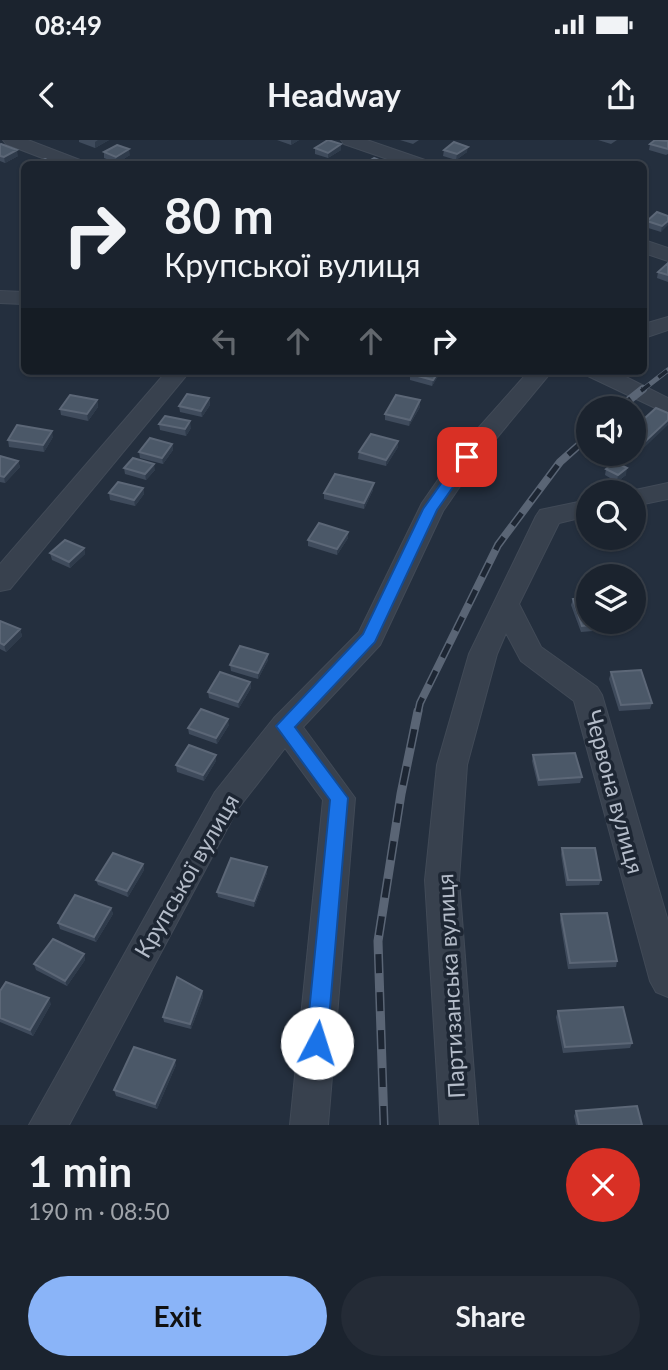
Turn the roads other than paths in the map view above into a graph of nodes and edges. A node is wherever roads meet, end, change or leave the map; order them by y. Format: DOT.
graph roads {
  1 [pos="12,140"];
  2 [pos="350,140"];
  3 [pos="65,161"];
  4 [pos="410,161"];
  5 [pos="647,247"];
  6 [pos="668,255"];
  7 [pos="0,297"];
  8 [pos="21,298"];
  9 [pos="668,323"];
  10 [pos="647,330"];
  11 [pos="176,375"];
  12 [pos="538,375"];
  13 [pos="604,375"];
  14 [pos="668,407"];
  15 [pos="668,491"];
  16 [pos="646,496"];
  17 [pos="576,511"];
  18 [pos="0,582"];
  19 [pos="505,604"];
  20 [pos="285,726"];
  21 [pos="668,981"];
  22 [pos="48,1125"];
  23 [pos="309,1125"];
  24 [pos="459,1125"];
  1 -- 3 [label="street"];
  2 -- 4 [label="street"];
  5 -- 6 [label="street"];
  7 -- 8 [label="street"];
  9 -- 10 [label="street"];
  11 -- 18 [label="street"];
  12 -- 20 [label="street, Крупської вулиця"];
  13 -- 14 [label="street"];
  15 -- 16 [label="street"];
  17 -- 19 [label="street"];
  19 -- 21 [label="street, Червона вулиця"];
  19 -- 24 [label="street, Партизанська вулиця"];
  20 -- 22 [label="street, Крупської вулиця"];
  20 -- 23 [label="street"];
}
